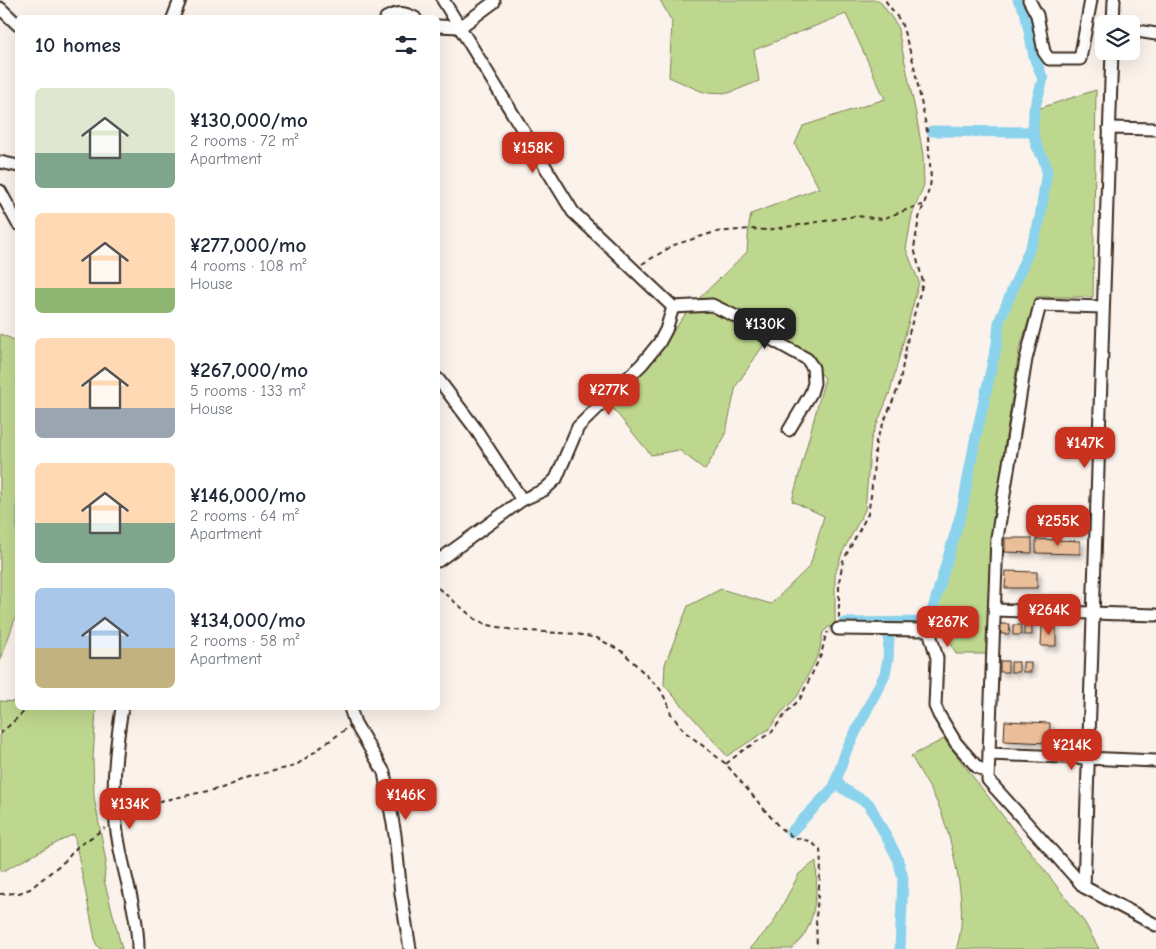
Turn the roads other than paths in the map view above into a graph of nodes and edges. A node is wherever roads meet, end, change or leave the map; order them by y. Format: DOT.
graph roads {
  1 [pos="180,0"];
  2 [pos="443,0"];
  3 [pos="1029,0"];
  4 [pos="1092,0"];
  5 [pos="1114,0"];
  6 [pos="494,2"];
  7 [pos="0,8"];
  8 [pos="174,15"];
  9 [pos="391,15"];
  10 [pos="410,15"];
  11 [pos="1113,15"];
  12 [pos="15,22"];
  13 [pos="440,26"];
  14 [pos="459,27"];
  15 [pos="1140,31"];
  16 [pos="1156,34"];
  17 [pos="1112,60"];
  18 [pos="1109,128"];
  19 [pos="1156,129"];
  20 [pos="0,162"];
  21 [pos="15,165"];
  22 [pos="0,191"];
  23 [pos="15,218"];
  24 [pos="674,307"];
  25 [pos="1102,307"];
  26 [pos="440,382"];
  27 [pos="789,430"];
  28 [pos="522,500"];
  29 [pos="440,560"];
  30 [pos="996,610"];
  31 [pos="1093,612"];
  32 [pos="1156,615"];
  33 [pos="838,629"];
  34 [pos="122,710"];
  35 [pos="351,710"];
  36 [pos="990,754"];
  37 [pos="1088,759"];
  38 [pos="1156,761"];
  39 [pos="988,772"];
  40 [pos="1084,886"];
  41 [pos="1156,924"];
  42 [pos="138,949"];
  43 [pos="410,949"];
  1 -- 8 [label="street"];
  2 -- 14 [label="street"];
  3 -- 4 [label="street"];
  5 -- 11 [label="street"];
  6 -- 14 [label="street"];
  7 -- 12 [label="street"];
  9 -- 10 [label="street"];
  13 -- 14 [label="street"];
  14 -- 24 [label="street"];
  15 -- 16 [label="street"];
  17 -- 18 [label="street"];
  18 -- 19 [label="street"];
  18 -- 25 [label="street"];
  20 -- 21 [label="street"];
  22 -- 23 [label="street"];
  24 -- 27 [label="street"];
  24 -- 28 [label="street"];
  25 -- 30 [label="street"];
  25 -- 31 [label="street"];
  26 -- 28 [label="street"];
  28 -- 29 [label="street"];
  30 -- 31 [label="street"];
  30 -- 36 [label="street"];
  31 -- 32 [label="street"];
  31 -- 37 [label="street"];
  33 -- 39 [label="street"];
  34 -- 42 [label="street"];
  35 -- 43 [label="street"];
  36 -- 37 [label="street"];
  36 -- 39 [label="street"];
  37 -- 38 [label="street"];
  37 -- 40 [label="street"];
  39 -- 40 [label="street"];
  40 -- 41 [label="street"];
}
